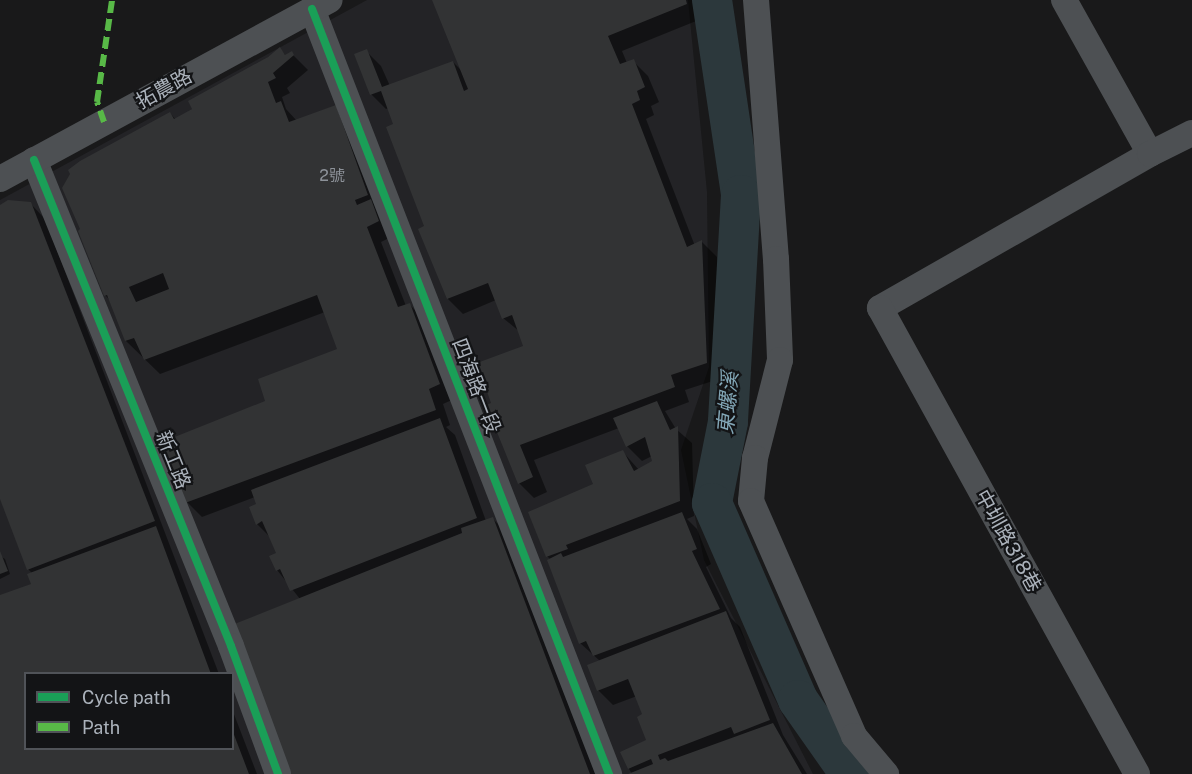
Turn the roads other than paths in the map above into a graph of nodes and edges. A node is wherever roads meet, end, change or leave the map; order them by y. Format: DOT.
graph roads {
  1 [pos="756,0"];
  2 [pos="1064,0"];
  3 [pos="320,5"];
  4 [pos="1192,132"];
  5 [pos="1150,154"];
  6 [pos="34,160"];
  7 [pos="0,179"];
  8 [pos="278,774"];
  9 [pos="609,774"];
  10 [pos="886,774"];
  11 [pos="1137,774"];
  1 -- 10 [label="street"];
  2 -- 5 [label="street"];
  3 -- 6 [label="street, 拓農路"];
  3 -- 9 [label="street, 四海路一段"];
  4 -- 5 [label="street"];
  5 -- 11 [label="street, 中圳路318巷"];
  6 -- 7 [label="street, 拓農路"];
  6 -- 8 [label="street, 新工路"];
}
